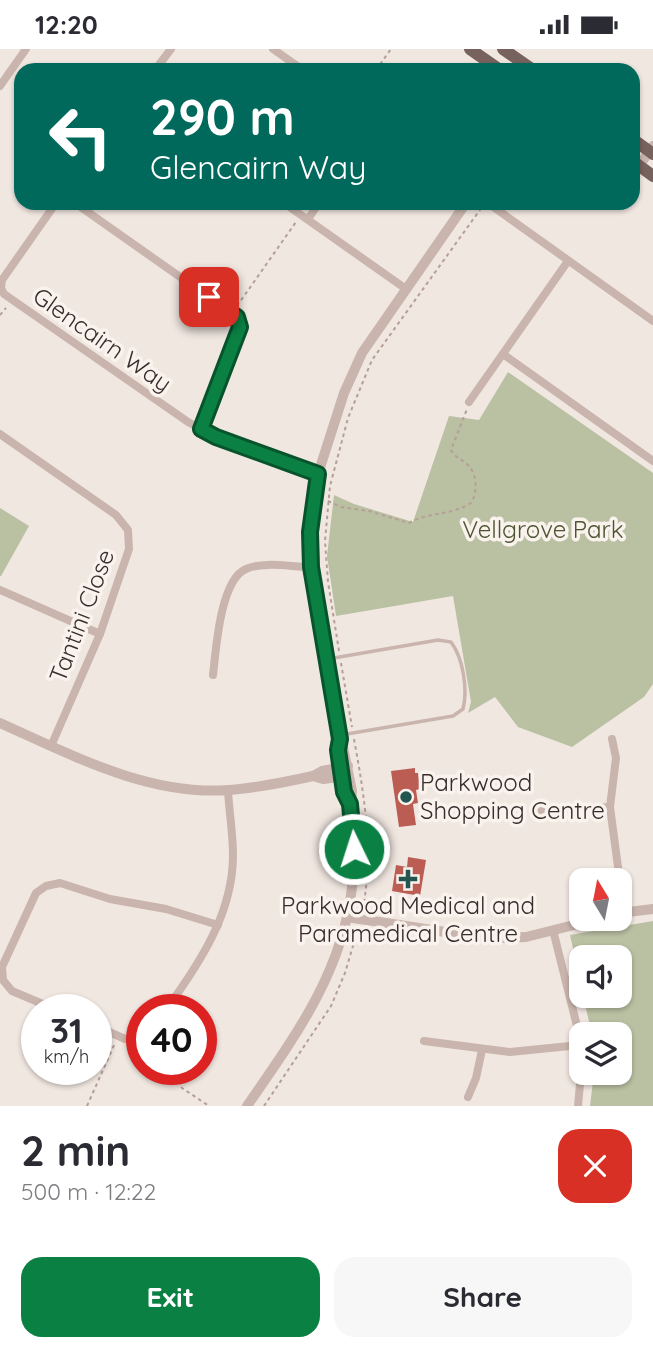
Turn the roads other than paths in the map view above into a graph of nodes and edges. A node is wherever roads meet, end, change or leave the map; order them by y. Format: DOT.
graph roads {
  1 [pos="171,49"];
  2 [pos="273,49"];
  3 [pos="470,49"];
  4 [pos="503,49"];
  5 [pos="160,63"];
  6 [pos="293,63"];
  7 [pos="490,63"];
  8 [pos="523,63"];
  9 [pos="14,66"];
  10 [pos="0,86"];
  11 [pos="52,210"];
  12 [pos="85,210"];
  13 [pos="294,210"];
  14 [pos="312,210"];
  15 [pos="461,210"];
  16 [pos="496,210"];
  17 [pos="304,217"];
  18 [pos="568,261"];
  19 [pos="406,289"];
  20 [pos="653,321"];
  21 [pos="503,354"];
  22 [pos="469,402"];
  23 [pos="201,429"];
  24 [pos="0,434"];
  25 [pos="653,461"];
  26 [pos="318,474"];
  27 [pos="311,567"];
  28 [pos="0,590"];
  29 [pos="100,634"];
  30 [pos="325,660"];
  31 [pos="213,675"];
  32 [pos="0,723"];
  33 [pos="339,737"];
  34 [pos="612,740"];
  35 [pos="51,746"];
  36 [pos="345,771"];
  37 [pos="228,790"];
  38 [pos="610,807"];
  39 [pos="533,811"];
  40 [pos="617,868"];
  41 [pos="653,909"];
  42 [pos="632,912"];
  43 [pos="347,917"];
  44 [pos="218,925"];
  45 [pos="569,926"];
  46 [pos="553,930"];
  47 [pos="177,994"];
  48 [pos="21,995"];
  49 [pos="575,1022"];
  50 [pos="424,1041"];
  51 [pos="569,1046"];
  52 [pos="482,1050"];
  53 [pos="580,1085"];
  54 [pos="468,1097"];
  55 [pos="247,1106"];
  56 [pos="578,1106"];
  1 -- 5 [label="street"];
  2 -- 6 [label="street"];
  3 -- 7 [label="main road"];
  4 -- 8 [label="main road"];
  9 -- 10 [label="street"];
  11 -- 23 [label="street, Glencairn Way"];
  12 -- 23 [label="street"];
  13 -- 17 [label="street"];
  14 -- 17 [label="street"];
  15 -- 19 [label="street"];
  16 -- 18 [label="street"];
  17 -- 19 [label="street"];
  18 -- 20 [label="street"];
  18 -- 21 [label="street"];
  19 -- 26 [label="street"];
  21 -- 22 [label="street"];
  21 -- 25 [label="street"];
  23 -- 26 [label="street, Glencairn Way"];
  24 -- 29 [label="street, Tantini Close"];
  26 -- 27 [label="street"];
  27 -- 30 [label="street"];
  27 -- 31 [label="street"];
  28 -- 29 [label="street"];
  29 -- 35 [label="street, Tantini Close"];
  30 -- 33 [label="street"];
  30 -- 33 [label="lane"];
  32 -- 35 [label="street"];
  33 -- 36 [label="street"];
  34 -- 38 [label="street"];
  35 -- 37 [label="street"];
  36 -- 37 [label="street"];
  36 -- 43 [label="street"];
  37 -- 44 [label="street"];
  38 -- 39 [label="street"];
  38 -- 40 [label="street"];
  41 -- 42 [label="street"];
  43 -- 46 [label="street"];
  43 -- 55 [label="street"];
  44 -- 47 [label="street"];
  44 -- 48 [label="street"];
  45 -- 46 [label="street"];
  46 -- 49 [label="street"];
  50 -- 52 [label="street"];
  51 -- 52 [label="street"];
  52 -- 54 [label="street"];
  53 -- 56 [label="street"];
}
